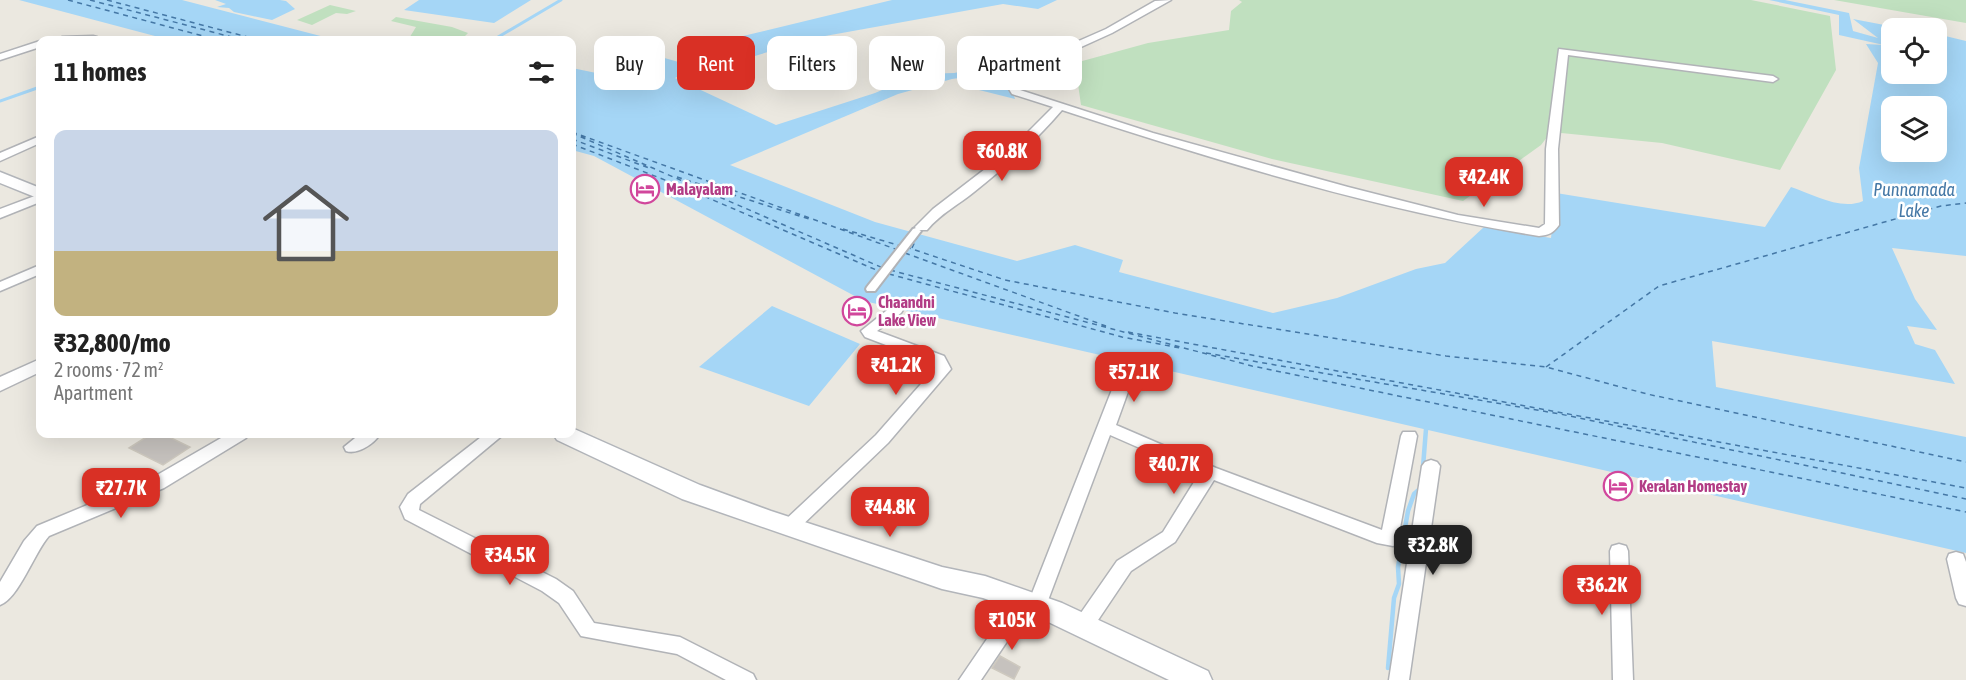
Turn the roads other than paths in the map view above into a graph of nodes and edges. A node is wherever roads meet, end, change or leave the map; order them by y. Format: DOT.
graph roads {
  1 [pos="1166,0"];
  2 [pos="36,45"];
  3 [pos="0,57"];
  4 [pos="1773,79"];
  5 [pos="1060,106"];
  6 [pos="36,141"];
  7 [pos="0,157"];
  8 [pos="0,177"];
  9 [pos="36,194"];
  10 [pos="36,198"];
  11 [pos="0,213"];
  12 [pos="919,229"];
  13 [pos="36,271"];
  14 [pos="0,286"];
  15 [pos="870,289"];
  16 [pos="896,310"];
  17 [pos="1130,364"];
  18 [pos="36,367"];
  19 [pos="0,385"];
  20 [pos="1106,429"];
  21 [pos="1409,436"];
  22 [pos="233,438"];
  23 [pos="366,438"];
  24 [pos="491,438"];
  25 [pos="574,438"];
  26 [pos="352,447"];
  27 [pos="1431,466"];
  28 [pos="1210,472"];
  29 [pos="789,527"];
  30 [pos="1618,550"];
  31 [pos="1956,559"];
  32 [pos="0,597"];
  33 [pos="1966,598"];
  34 [pos="1031,603"];
  35 [pos="1083,626"];
  36 [pos="746,680"];
  37 [pos="969,680"];
  38 [pos="1198,680"];
  39 [pos="1399,680"];
  40 [pos="1623,680"];
  1 -- 5 [label="street"];
  2 -- 3 [label="street"];
  4 -- 5 [label="street"];
  5 -- 12 [label="street"];
  6 -- 7 [label="street"];
  8 -- 9 [label="main road"];
  10 -- 11 [label="street"];
  12 -- 15 [label="street"];
  13 -- 14 [label="street"];
  16 -- 29 [label="street"];
  17 -- 20 [label="street"];
  18 -- 19 [label="street"];
  20 -- 28 [label="street"];
  20 -- 34 [label="street"];
  21 -- 28 [label="street"];
  22 -- 32 [label="street"];
  23 -- 26 [label="street"];
  24 -- 36 [label="street"];
  25 -- 29 [label="main road"];
  27 -- 39 [label="street"];
  28 -- 35 [label="street"];
  29 -- 34 [label="main road"];
  30 -- 40 [label="street"];
  31 -- 33 [label="street"];
  34 -- 35 [label="main road"];
  34 -- 37 [label="street"];
  35 -- 38 [label="main road"];
}
